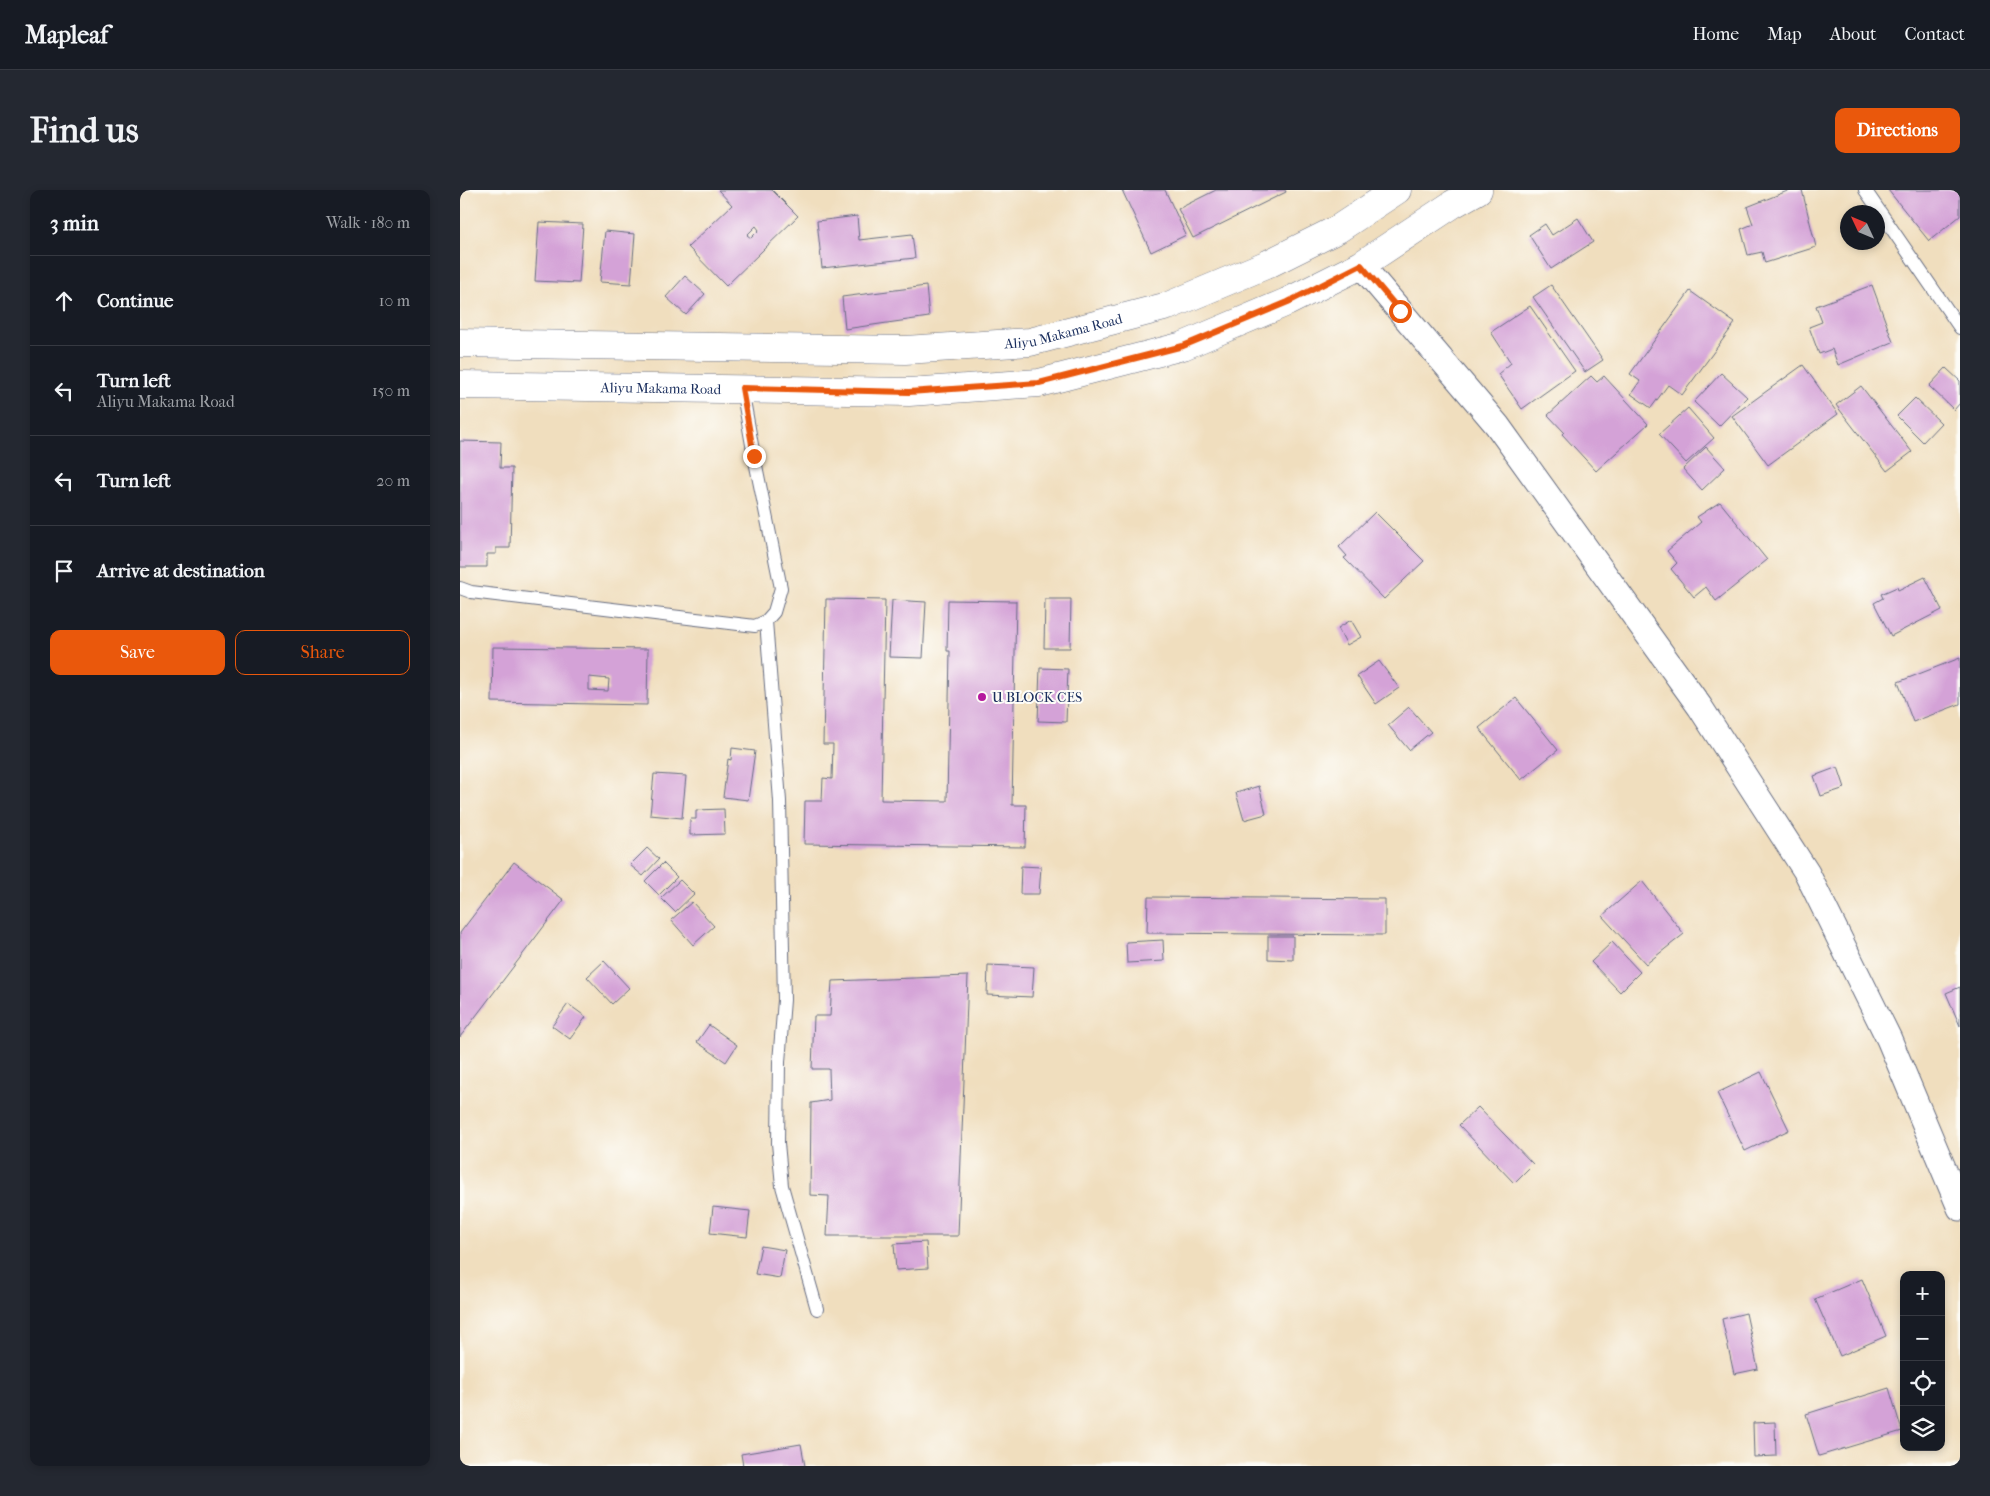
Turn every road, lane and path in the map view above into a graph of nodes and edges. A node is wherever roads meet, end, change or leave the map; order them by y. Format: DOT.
graph roads {
  1 [pos="1397,190"];
  2 [pos="1478,190"];
  3 [pos="1865,190"];
  4 [pos="1361,265"];
  5 [pos="1960,328"];
  6 [pos="460,343"];
  7 [pos="460,385"];
  8 [pos="742,388"];
  9 [pos="460,588"];
  10 [pos="766,622"];
  11 [pos="1960,1208"];
  12 [pos="817,1309"];
  1 -- 6 [label="street, Aliyu Makama Road"];
  2 -- 4 [label="street, Aliyu Makama Road"];
  3 -- 5 [label="lane"];
  4 -- 8 [label="street, Aliyu Makama Road"];
  4 -- 11 [label="street"];
  7 -- 8 [label="street, Aliyu Makama Road"];
  8 -- 10 [label="lane"];
  9 -- 10 [label="lane"];
  10 -- 12 [label="lane"];
}
